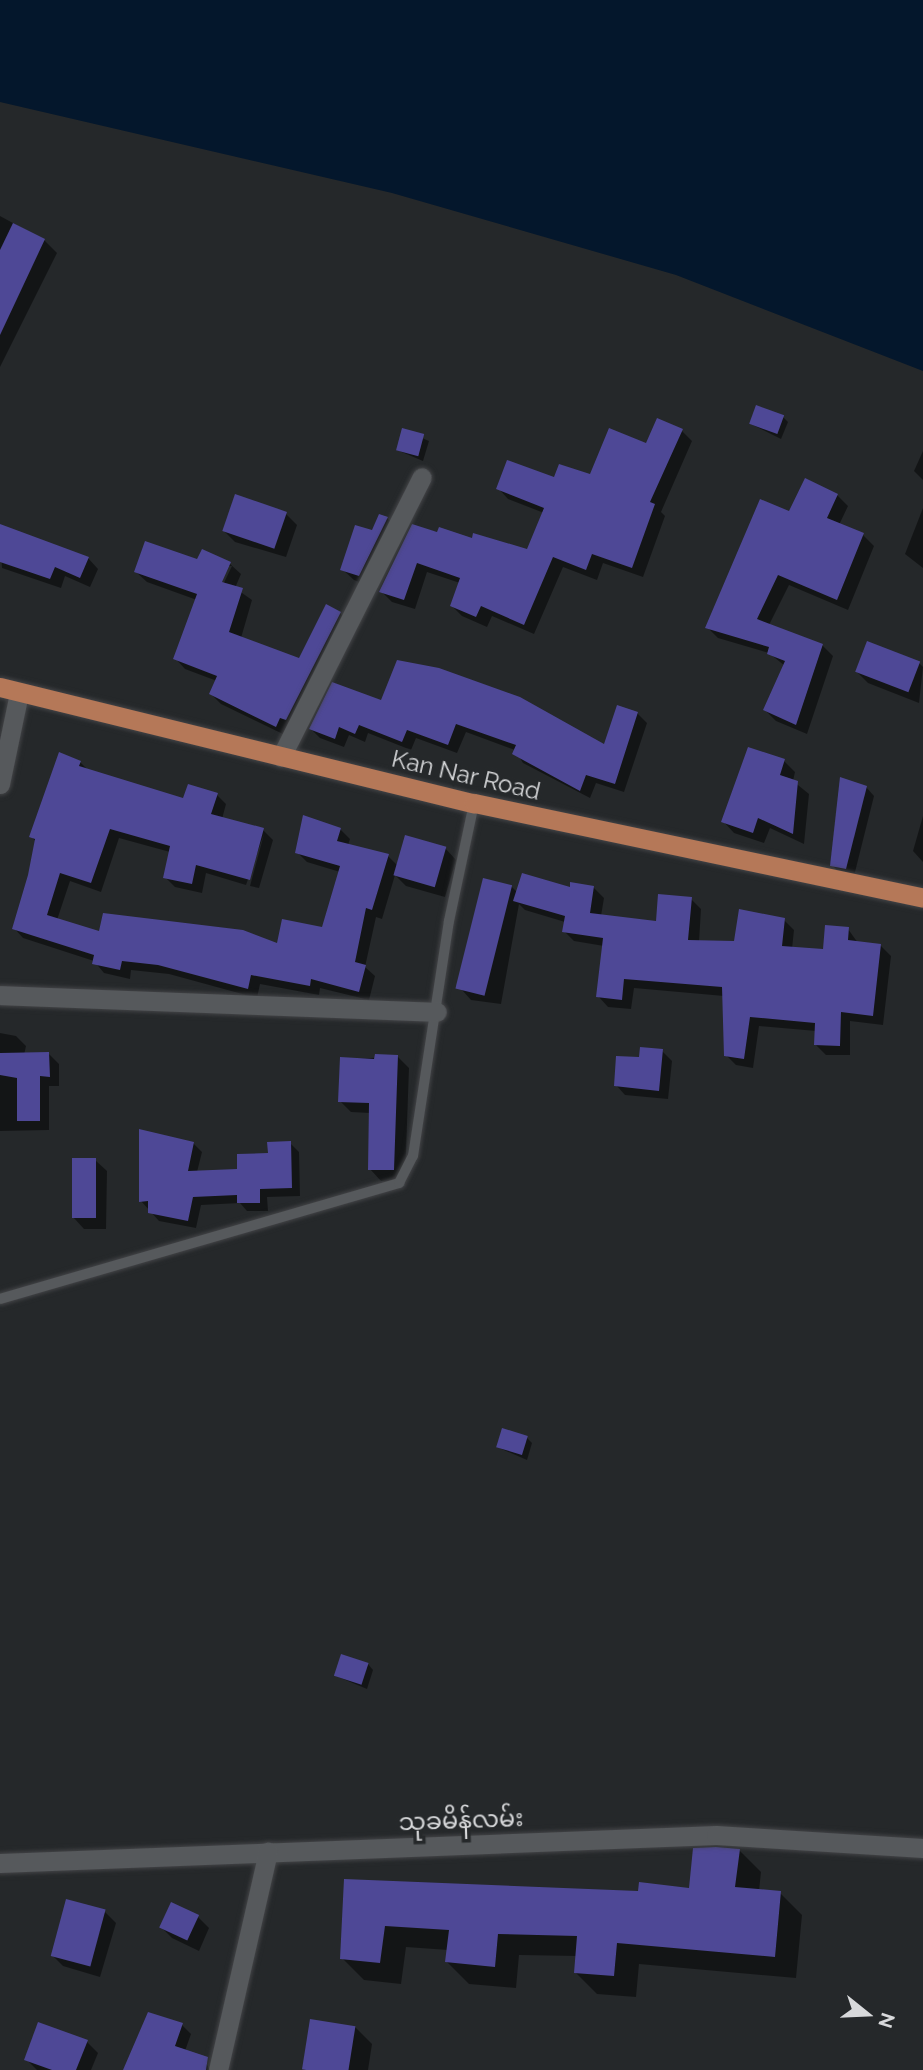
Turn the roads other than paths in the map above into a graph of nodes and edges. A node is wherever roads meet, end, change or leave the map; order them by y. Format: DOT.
graph roads {
  1 [pos="422,478"];
  2 [pos="10,690"];
  3 [pos="281,757"];
  4 [pos="0,784"];
  5 [pos="474,803"];
  6 [pos="923,898"];
  7 [pos="0,995"];
  8 [pos="437,1012"];
  9 [pos="0,1299"];
  10 [pos="923,1848"];
  11 [pos="268,1852"];
  12 [pos="0,1863"];
  13 [pos="218,2070"];
  1 -- 3 [label="street"];
  2 -- 3 [label="main road, Kan Nar Road"];
  2 -- 4 [label="street"];
  3 -- 5 [label="main road, Kan Nar Road"];
  5 -- 6 [label="main road, Kan Nar Road"];
  5 -- 8 [label="lane"];
  7 -- 8 [label="street"];
  8 -- 9 [label="lane"];
  10 -- 11 [label="street, သုခမိန်လမ်း"];
  11 -- 12 [label="street, သုခမိန်လမ်း"];
  11 -- 13 [label="street"];
}
